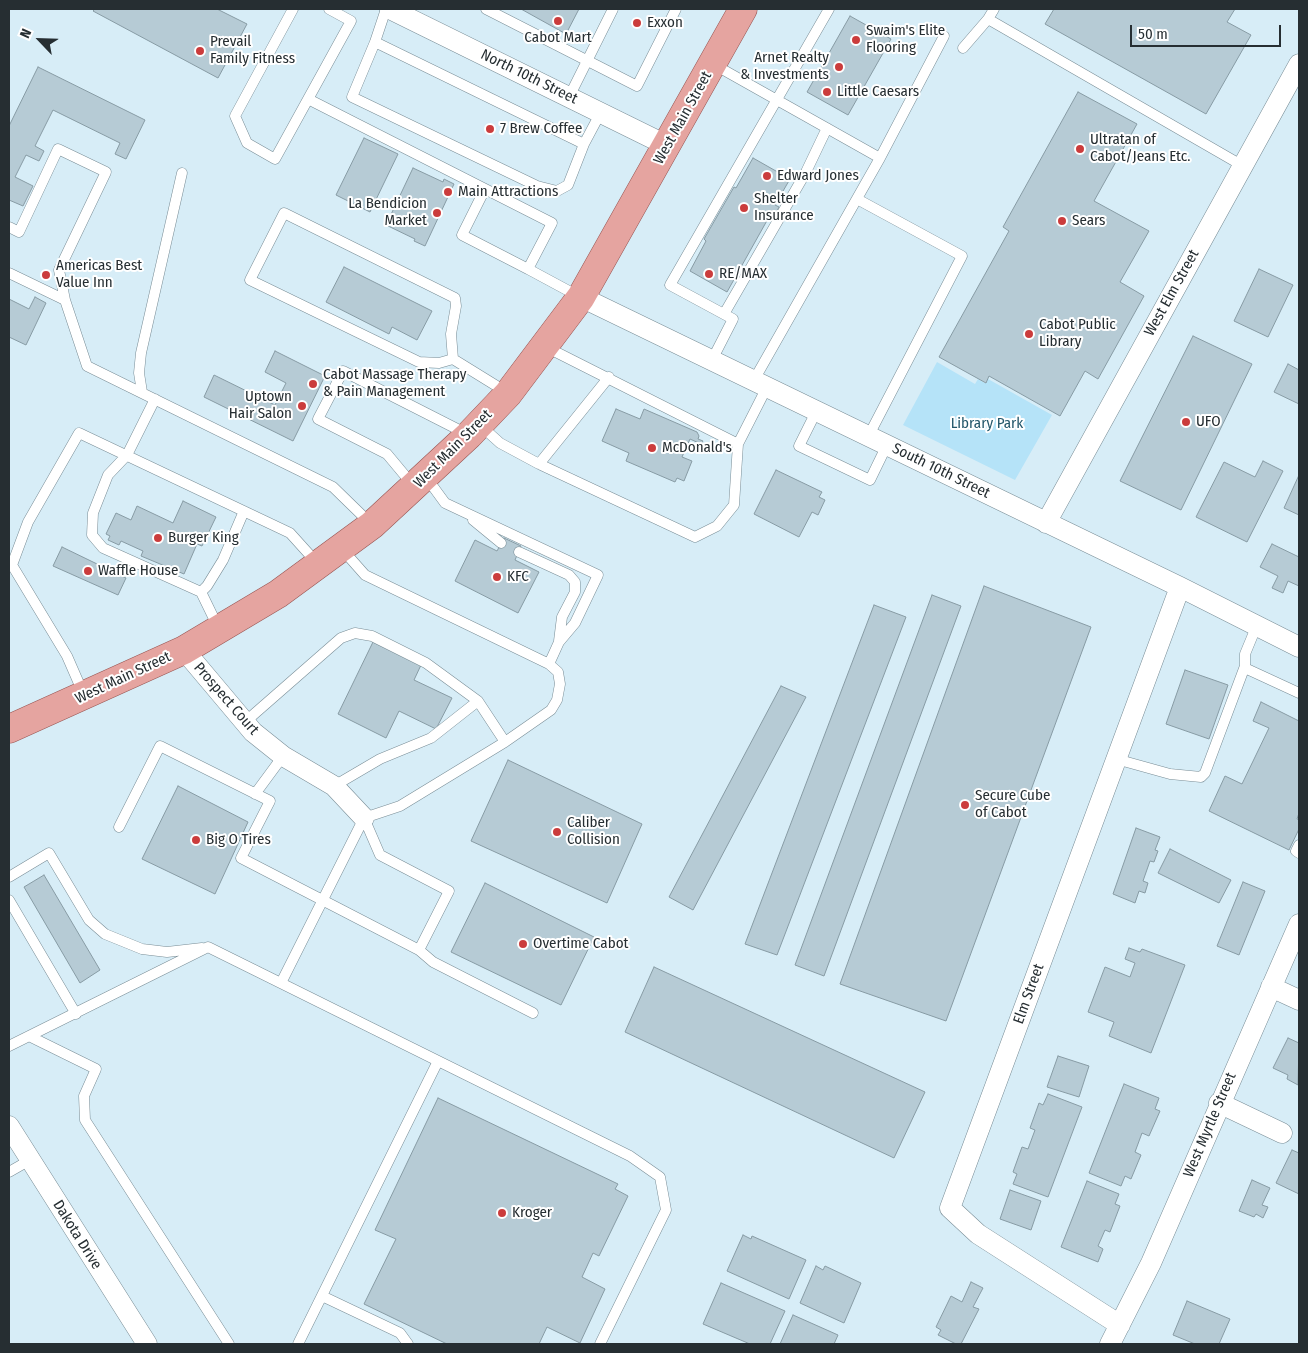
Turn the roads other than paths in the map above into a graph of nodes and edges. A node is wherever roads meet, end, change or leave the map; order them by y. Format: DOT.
graph roads {
  1 [pos="292,9"];
  2 [pos="329,9"];
  3 [pos="386,9"];
  4 [pos="390,9"];
  5 [pos="486,9"];
  6 [pos="613,9"];
  7 [pos="676,9"];
  8 [pos="743,9"];
  9 [pos="829,9"];
  10 [pos="994,9"];
  11 [pos="988,19"];
  12 [pos="944,36"];
  13 [pos="375,42"];
  14 [pos="963,48"];
  15 [pos="587,60"];
  16 [pos="713,64"];
  17 [pos="1299,64"];
  18 [pos="569,97"];
  19 [pos="308,99"];
  20 [pos="776,100"];
  21 [pos="601,112"];
  22 [pos="827,128"];
  23 [pos="584,144"];
  24 [pos="668,146"];
  25 [pos="880,158"];
  26 [pos="1243,166"];
  27 [pos="182,173"];
  28 [pos="485,189"];
  29 [pos="857,199"];
  30 [pos="9,227"];
  31 [pos="528,269"];
  32 [pos="9,273"];
  33 [pos="581,297"];
  34 [pos="65,300"];
  35 [pos="724,314"];
  36 [pos="546,347"];
  37 [pos="453,359"];
  38 [pos="712,360"];
  39 [pos="609,377"];
  40 [pos="761,383"];
  41 [pos="142,392"];
  42 [pos="508,394"];
  43 [pos="155,399"];
  44 [pos="817,410"];
  45 [pos="474,430"];
  46 [pos="869,435"];
  47 [pos="738,444"];
  48 [pos="887,445"];
  49 [pos="126,456"];
  50 [pos="539,464"];
  51 [pos="420,482"];
  52 [pos="244,511"];
  53 [pos="466,513"];
  54 [pos="1046,523"];
  55 [pos="372,525"];
  56 [pos="501,543"];
  57 [pos="342,549"];
  58 [pos="519,552"];
  59 [pos="320,566"];
  60 [pos="1180,587"];
  61 [pos="201,592"];
  62 [pos="1257,626"];
  63 [pos="220,630"];
  64 [pos="559,642"];
  65 [pos="1299,647"];
  66 [pos="184,650"];
  67 [pos="549,664"];
  68 [pos="1245,666"];
  69 [pos="1299,693"];
  70 [pos="85,696"];
  71 [pos="478,701"];
  72 [pos="244,722"];
  73 [pos="9,729"];
  74 [pos="505,742"];
  75 [pos="283,756"];
  76 [pos="1116,759"];
  77 [pos="334,786"];
  78 [pos="256,794"];
  79 [pos="364,818"];
  80 [pos="119,827"];
  81 [pos="1299,845"];
  82 [pos="1299,853"];
  83 [pos="9,876"];
  84 [pos="323,899"];
  85 [pos="9,900"];
  86 [pos="1298,933"];
  87 [pos="208,947"];
  88 [pos="419,950"];
  89 [pos="280,983"];
  90 [pos="1271,986"];
  91 [pos="1299,1000"];
  92 [pos="533,1013"];
  93 [pos="76,1014"];
  94 [pos="29,1036"];
  95 [pos="9,1046"];
  96 [pos="438,1060"];
  97 [pos="1219,1104"];
  98 [pos="9,1126"];
  99 [pos="1282,1133"];
  100 [pos="30,1160"];
  101 [pos="9,1172"];
  102 [pos="322,1296"];
  103 [pos="1120,1325"];
  104 [pos="147,1344"];
  105 [pos="229,1344"];
  106 [pos="298,1344"];
  107 [pos="408,1344"];
  108 [pos="600,1344"];
  109 [pos="1110,1344"];
  1 -- 19 [label="lane"];
  2 -- 19 [label="lane"];
  3 -- 13 [label="lane"];
  4 -- 18 [label="street, North 10th Street"];
  5 -- 15 [label="lane"];
  6 -- 15 [label="lane"];
  7 -- 15 [label="lane"];
  8 -- 16 [label="main road, West Main Street"];
  9 -- 20 [label="lane"];
  10 -- 11 [label="lane"];
  11 -- 14 [label="lane"];
  11 -- 26 [label="lane"];
  12 -- 25 [label="lane"];
  13 -- 23 [label="lane"];
  13 -- 23 [label="lane"];
  15 -- 18 [label="lane"];
  16 -- 20 [label="lane"];
  16 -- 24 [label="main road, West Main Street"];
  17 -- 26 [label="street, West Elm Street"];
  18 -- 21 [label="street, North 10th Street"];
  19 -- 28 [label="lane"];
  20 -- 22 [label="lane"];
  20 -- 35 [label="lane"];
  21 -- 23 [label="lane"];
  21 -- 24 [label="street, North 10th Street"];
  22 -- 25 [label="lane"];
  22 -- 35 [label="lane"];
  24 -- 33 [label="main road, West Main Street"];
  25 -- 29 [label="lane"];
  26 -- 54 [label="street, West Elm Street"];
  27 -- 41 [label="lane"];
  28 -- 31 [label="lane"];
  28 -- 31 [label="lane"];
  29 -- 40 [label="lane"];
  29 -- 46 [label="lane"];
  30 -- 34 [label="lane"];
  31 -- 33 [label="lane"];
  32 -- 34 [label="lane"];
  33 -- 36 [label="main road, West Main Street"];
  33 -- 38 [label="street, South 10th Street"];
  34 -- 41 [label="lane"];
  35 -- 38 [label="lane"];
  36 -- 39 [label="lane"];
  36 -- 42 [label="main road, West Main Street"];
  37 -- 37 [label="lane"];
  37 -- 42 [label="lane"];
  38 -- 40 [label="street, South 10th Street"];
  39 -- 47 [label="lane"];
  39 -- 50 [label="lane"];
  40 -- 44 [label="street, South 10th Street"];
  40 -- 47 [label="lane"];
  41 -- 43 [label="lane"];
  42 -- 45 [label="main road, West Main Street"];
  43 -- 49 [label="lane"];
  43 -- 55 [label="lane"];
  44 -- 46 [label="street, South 10th Street"];
  44 -- 48 [label="lane"];
  45 -- 50 [label="lane"];
  45 -- 51 [label="main road, West Main Street"];
  45 -- 51 [label="lane"];
  46 -- 48 [label="street, South 10th Street"];
  47 -- 50 [label="lane"];
  48 -- 54 [label="street, South 10th Street"];
  49 -- 52 [label="lane"];
  49 -- 61 [label="lane"];
  49 -- 70 [label="lane"];
  51 -- 53 [label="lane"];
  51 -- 55 [label="main road, West Main Street"];
  52 -- 59 [label="lane"];
  52 -- 61 [label="lane"];
  53 -- 56 [label="lane"];
  53 -- 64 [label="lane"];
  54 -- 60 [label="street, South 10th Street"];
  55 -- 57 [label="main road, West Main Street"];
  57 -- 59 [label="main road, West Main Street"];
  57 -- 67 [label="lane"];
  58 -- 64 [label="lane"];
  59 -- 63 [label="main road, West Main Street"];
  60 -- 62 [label="street, South 10th Street"];
  60 -- 76 [label="street, Elm Street"];
  61 -- 63 [label="lane"];
  62 -- 65 [label="street, South 10th Street"];
  62 -- 68 [label="lane"];
  63 -- 66 [label="main road, West Main Street"];
  64 -- 67 [label="lane"];
  66 -- 70 [label="main road, West Main Street"];
  66 -- 72 [label="street, Prospect Court"];
  67 -- 74 [label="lane"];
  68 -- 69 [label="lane"];
  68 -- 76 [label="lane"];
  70 -- 73 [label="main road, West Main Street"];
  71 -- 72 [label="lane"];
  71 -- 74 [label="lane"];
  71 -- 77 [label="lane"];
  72 -- 75 [label="street, Prospect Court"];
  74 -- 79 [label="lane"];
  75 -- 77 [label="street, Prospect Court"];
  75 -- 78 [label="lane"];
  76 -- 103 [label="street, Elm Street"];
  77 -- 79 [label="street, Prospect Court"];
  78 -- 80 [label="lane"];
  78 -- 84 [label="lane"];
  79 -- 84 [label="lane"];
  79 -- 88 [label="lane"];
  81 -- 82 [label="lane"];
  83 -- 87 [label="lane"];
  84 -- 88 [label="lane"];
  84 -- 89 [label="lane"];
  85 -- 93 [label="lane"];
  86 -- 90 [label="street, West Myrtle Street"];
  87 -- 89 [label="lane"];
  87 -- 93 [label="lane"];
  88 -- 92 [label="lane"];
  89 -- 96 [label="lane"];
  90 -- 91 [label="street"];
  90 -- 97 [label="street, West Myrtle Street"];
  93 -- 94 [label="lane"];
  94 -- 95 [label="lane"];
  94 -- 105 [label="lane"];
  96 -- 102 [label="lane"];
  96 -- 108 [label="lane"];
  97 -- 99 [label="street"];
  97 -- 103 [label="street, West Myrtle Street"];
  98 -- 100 [label="street, Dakota Drive"];
  100 -- 101 [label="lane"];
  100 -- 104 [label="street, Dakota Drive"];
  102 -- 106 [label="lane"];
  102 -- 107 [label="lane"];
  103 -- 109 [label="street, West Myrtle Street"];
}
